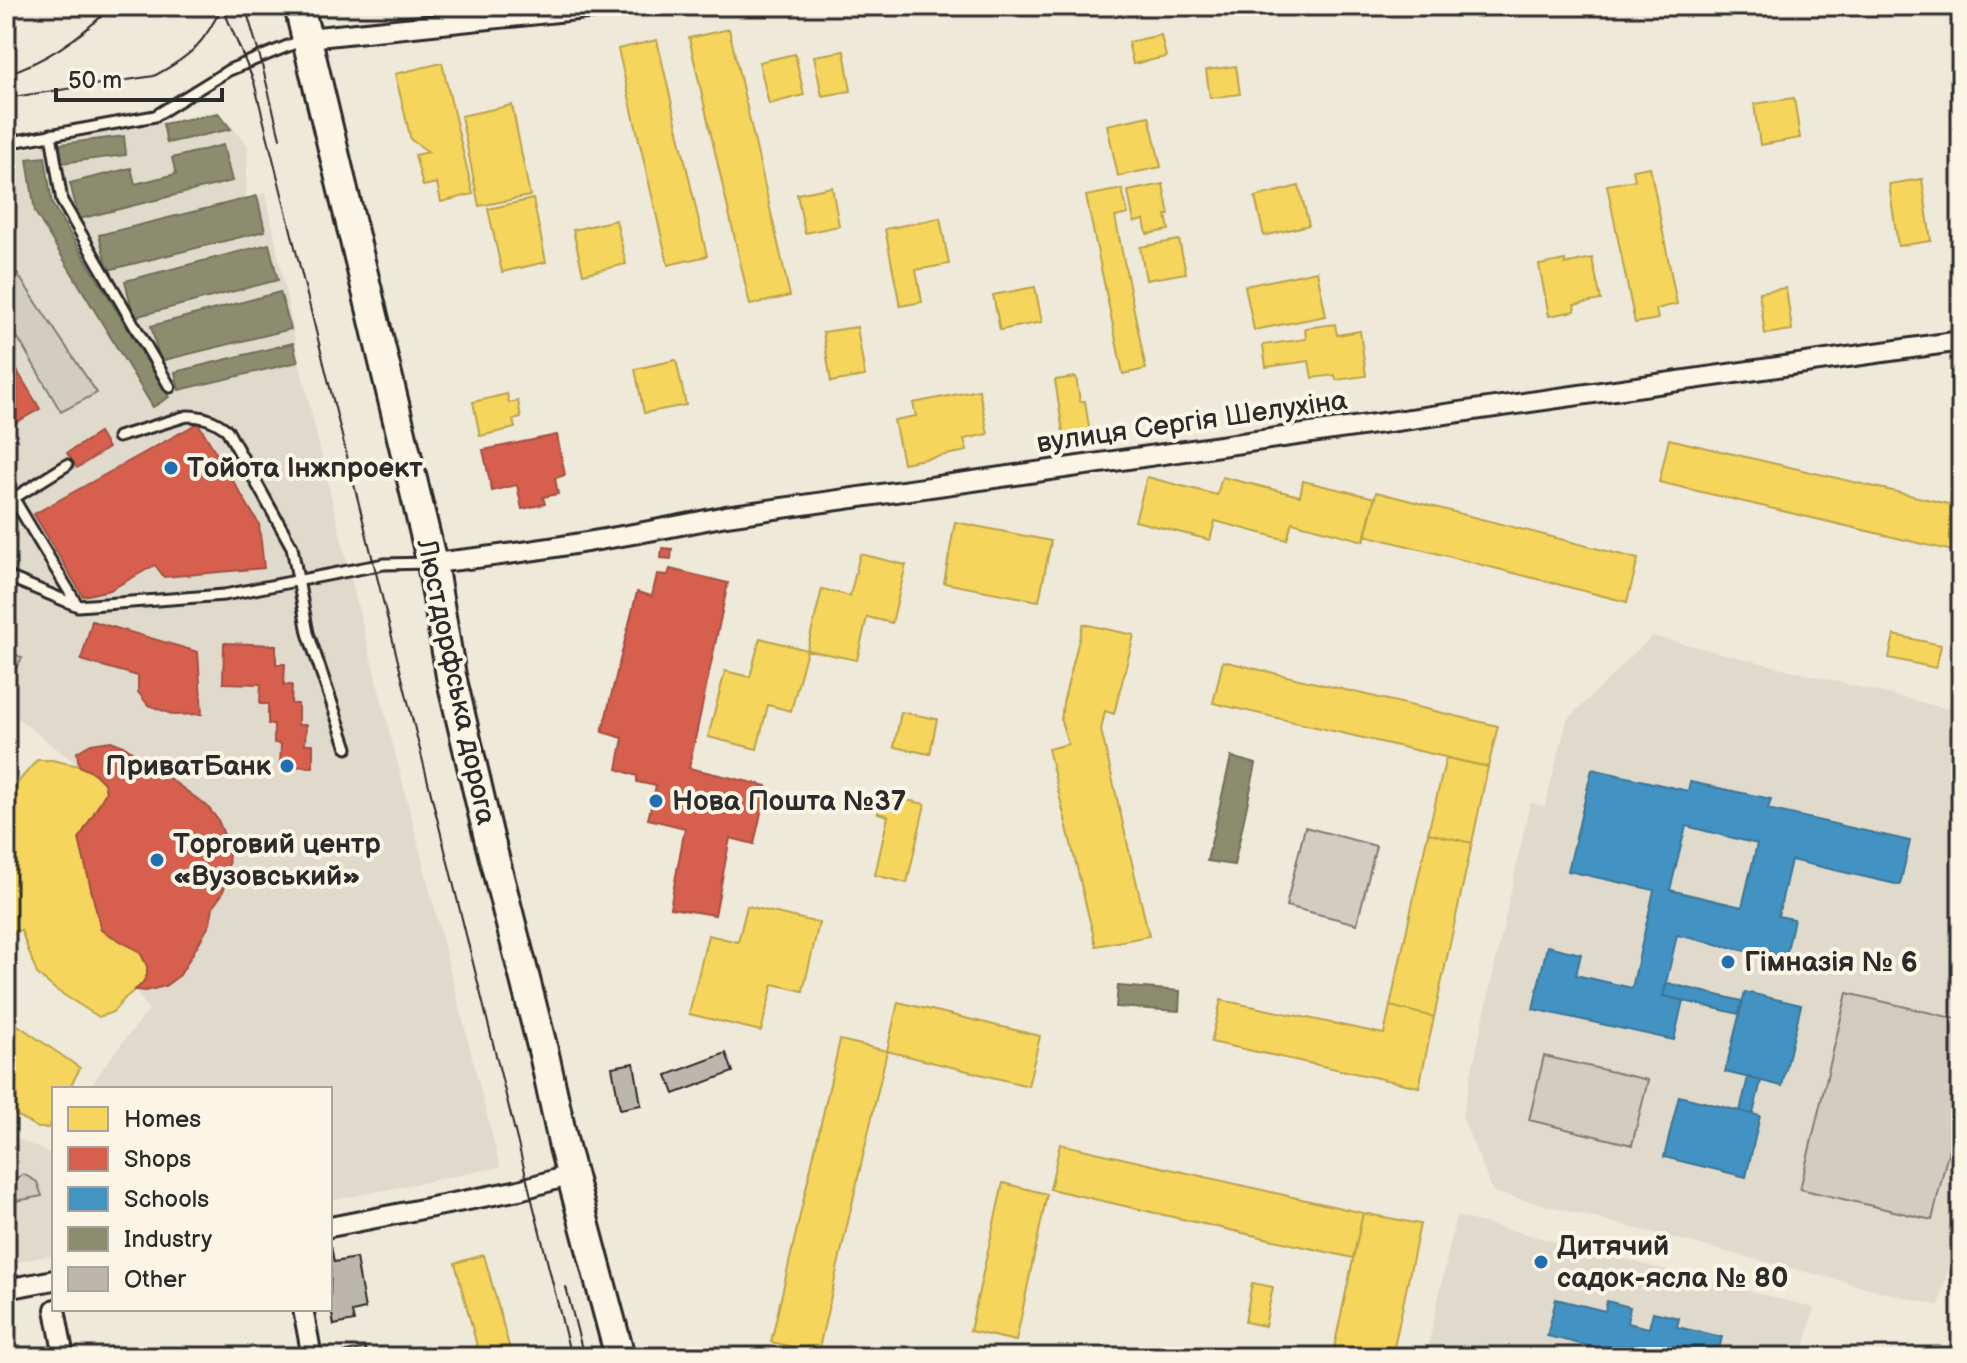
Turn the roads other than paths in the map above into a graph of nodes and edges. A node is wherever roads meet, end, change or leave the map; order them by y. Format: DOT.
graph roads {
  1 [pos="299,6"];
  2 [pos="615,6"];
  3 [pos="308,38"];
  4 [pos="51,134"];
  5 [pos="6,143"];
  6 [pos="1961,341"];
  7 [pos="170,387"];
  8 [pos="118,437"];
  9 [pos="67,465"];
  10 [pos="6,486"];
  11 [pos="14,498"];
  12 [pos="432,563"];
  13 [pos="6,576"];
  14 [pos="298,581"];
  15 [pos="78,606"];
  16 [pos="347,748"];
  17 [pos="571,1175"];
  18 [pos="332,1227"];
  19 [pos="52,1281"];
  20 [pos="6,1289"];
  21 [pos="55,1311"];
  22 [pos="303,1311"];
  23 [pos="64,1357"];
  24 [pos="312,1357"];
  25 [pos="620,1357"];
  1 -- 3 [label="main road, Люстдорфська дорога"];
  2 -- 3 [label="street"];
  3 -- 4 [label="lane"];
  3 -- 12 [label="main road, Люстдорфська дорога"];
  4 -- 5 [label="lane"];
  4 -- 7 [label="lane"];
  6 -- 12 [label="street, вулиця Сергія Шелухіна"];
  8 -- 14 [label="lane"];
  9 -- 11 [label="lane"];
  10 -- 11 [label="lane"];
  11 -- 15 [label="lane"];
  12 -- 14 [label="lane"];
  12 -- 17 [label="main road, Люстдорфська дорога"];
  13 -- 15 [label="lane"];
  14 -- 15 [label="lane"];
  14 -- 16 [label="lane"];
  17 -- 18 [label="street"];
  17 -- 25 [label="main road, Люстдорфська дорога"];
  19 -- 20 [label="street"];
  21 -- 23 [label="street"];
  22 -- 24 [label="street"];
}
